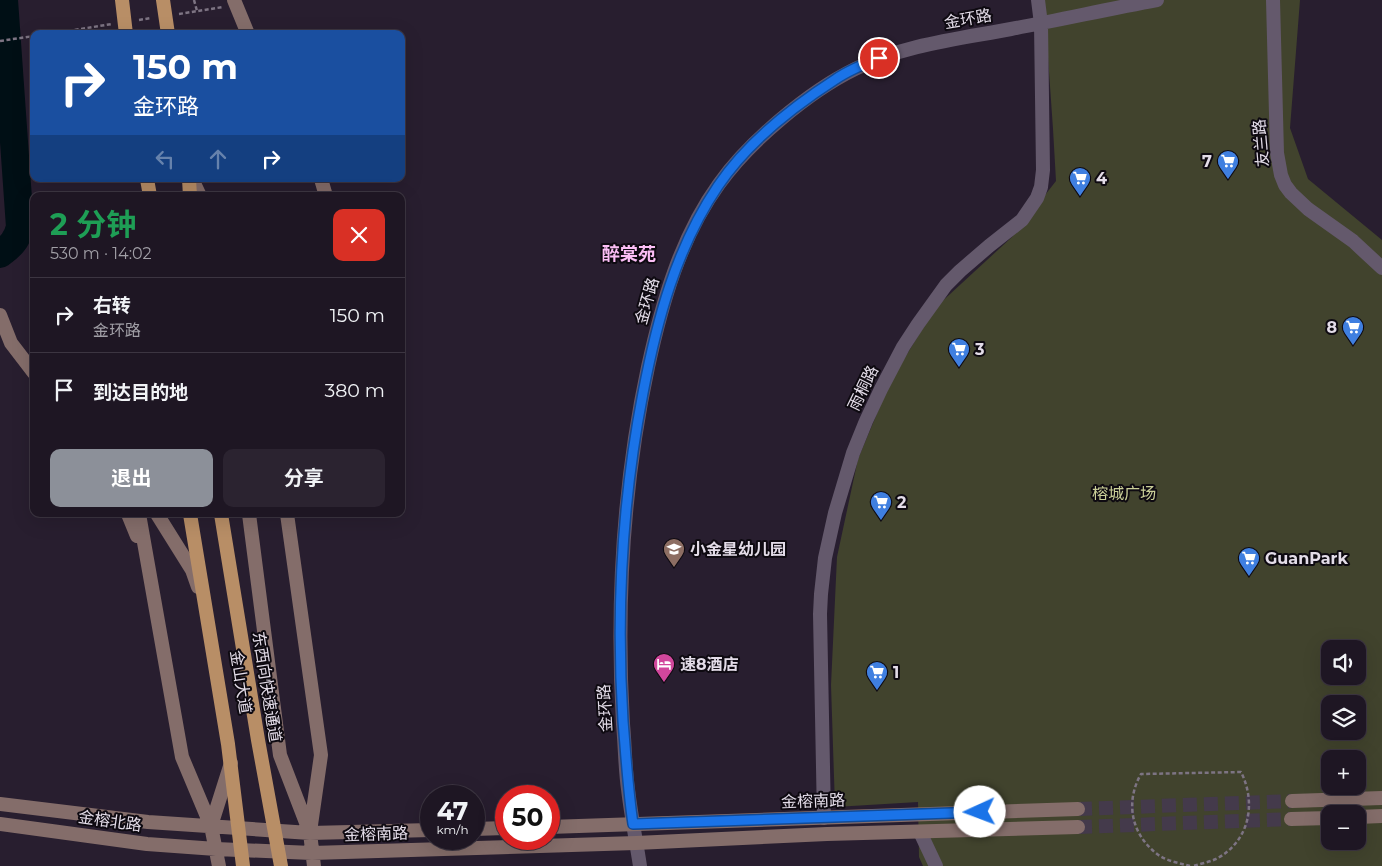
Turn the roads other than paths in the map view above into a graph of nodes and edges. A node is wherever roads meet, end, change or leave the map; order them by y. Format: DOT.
graph roads {
  1 [pos="122,0"];
  2 [pos="163,0"];
  3 [pos="1038,0"];
  4 [pos="1157,0"];
  5 [pos="1274,0"];
  6 [pos="234,3"];
  7 [pos="1041,24"];
  8 [pos="126,30"];
  9 [pos="167,30"];
  10 [pos="246,30"];
  11 [pos="1382,268"];
  12 [pos="0,315"];
  13 [pos="30,368"];
  14 [pos="129,517"];
  15 [pos="139,517"];
  16 [pos="159,517"];
  17 [pos="190,517"];
  18 [pos="221,517"];
  19 [pos="249,517"];
  20 [pos="287,517"];
  21 [pos="146,557"];
  22 [pos="1382,798"];
  23 [pos="1292,801"];
  24 [pos="0,804"];
  25 [pos="1078,809"];
  26 [pos="1382,816"];
  27 [pos="1366,817"];
  28 [pos="824,818"];
  29 [pos="1321,818"];
  30 [pos="1291,819"];
  31 [pos="0,824"];
  32 [pos="633,824"];
  33 [pos="211,826"];
  34 [pos="1078,826"];
  35 [pos="560,827"];
  36 [pos="420,830"];
  37 [pos="920,832"];
  38 [pos="310,833"];
  39 [pos="636,843"];
  40 [pos="216,848"];
  41 [pos="313,859"];
  42 [pos="219,866"];
  43 [pos="243,866"];
  44 [pos="282,866"];
  45 [pos="640,866"];
  46 [pos="936,866"];
  1 -- 8 [label="highway"];
  2 -- 9 [label="highway"];
  3 -- 7 [label="street, 雨桐路"];
  4 -- 7 [label="street, 金环路"];
  5 -- 11 [label="street, 友兰路"];
  6 -- 10 [label="main road"];
  7 -- 28 [label="street, 雨桐路"];
  7 -- 32 [label="street, 金环路"];
  12 -- 13 [label="main road"];
  14 -- 21 [label="main road"];
  15 -- 21 [label="main road"];
  16 -- 33 [label="main road, 金山大道"];
  17 -- 43 [label="highway"];
  18 -- 44 [label="highway, 东西向快速通道"];
  19 -- 38 [label="main road, 金山大道"];
  20 -- 38 [label="main road"];
  21 -- 33 [label="main road"];
  22 -- 23 [label="main road"];
  24 -- 33 [label="main road, 金榕北路"];
  25 -- 28 [label="main road, 金榕南路"];
  26 -- 27 [label="main road"];
  28 -- 32 [label="main road, 金榕南路"];
  29 -- 30 [label="main road"];
  31 -- 40 [label="main road, 金榕北路"];
  32 -- 35 [label="main road, 金榕南路"];
  32 -- 39 [label="street, 金环路"];
  33 -- 38 [label="main road, 金榕南路"];
  33 -- 40 [label="main road"];
  34 -- 37 [label="main road, 金榕南路"];
  36 -- 38 [label="main road, 金榕南路"];
  37 -- 39 [label="main road, 金榕南路"];
  37 -- 46 [label="street"];
  38 -- 41 [label="main road, 金山大道"];
  39 -- 41 [label="main road, 金榕南路"];
  39 -- 45 [label="street, 金环路"];
  40 -- 41 [label="main road, 金榕南路"];
  40 -- 42 [label="main road"];
}
